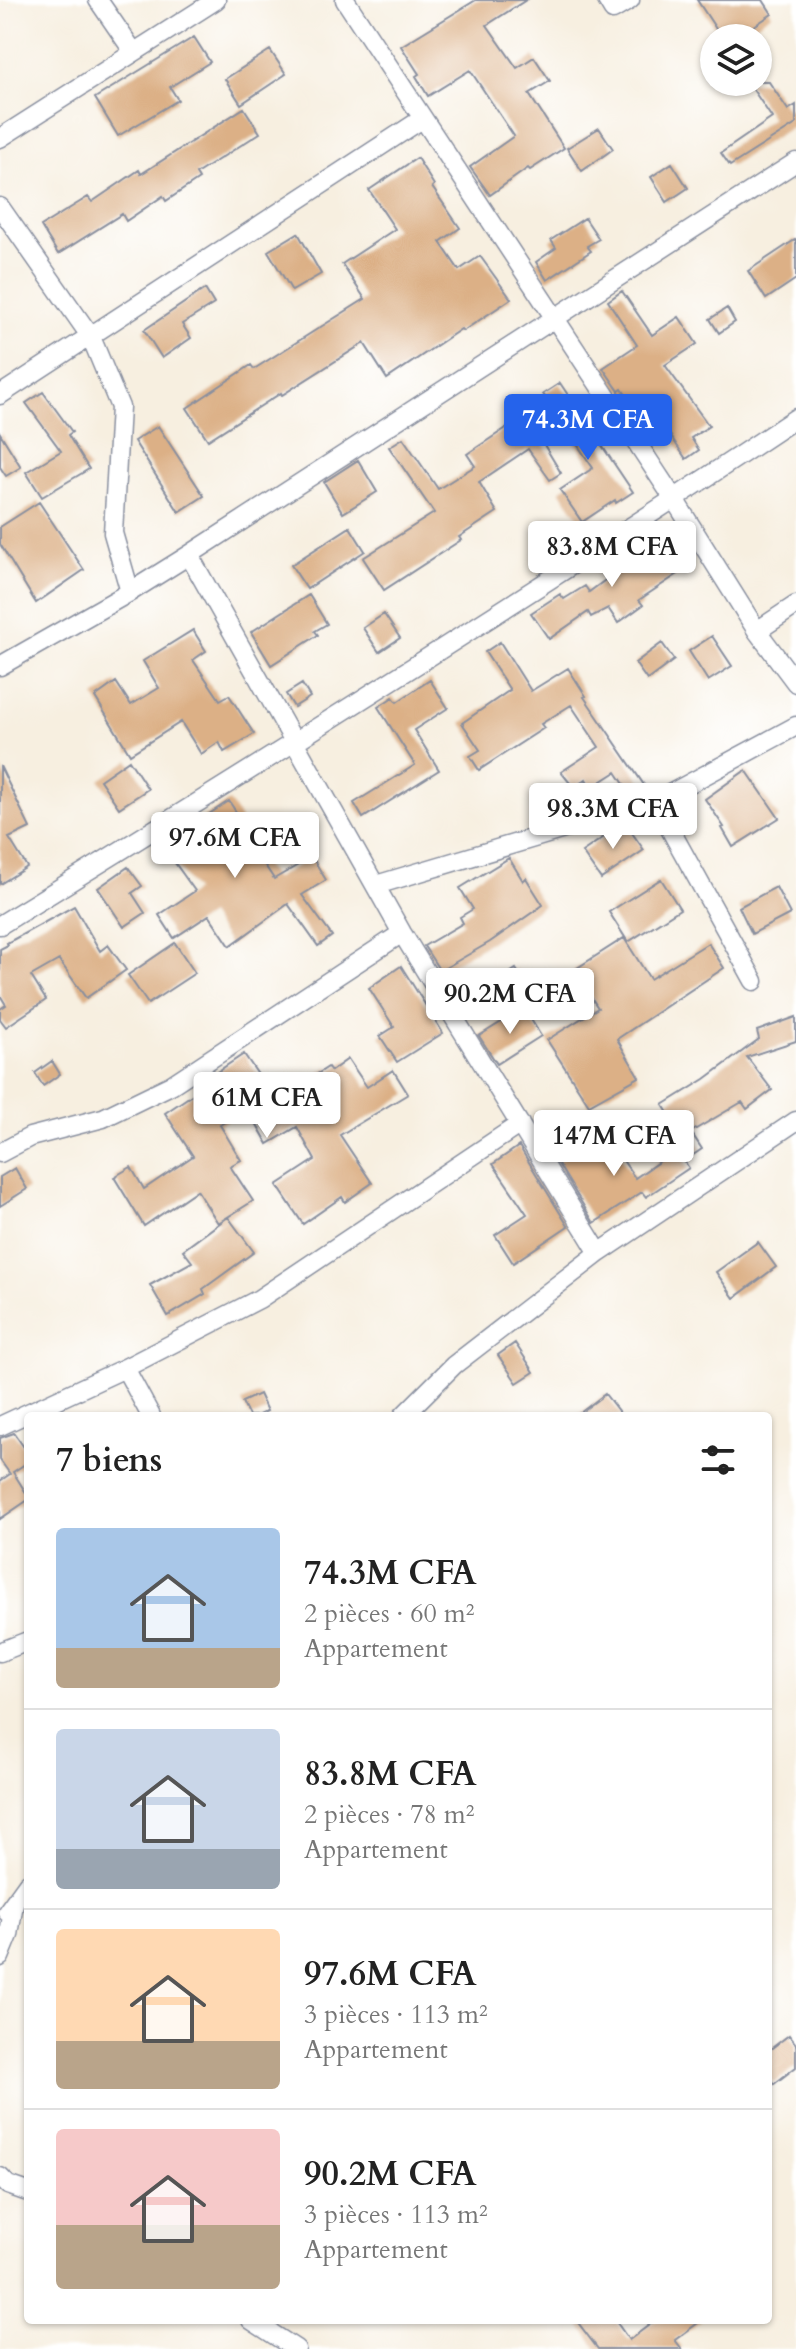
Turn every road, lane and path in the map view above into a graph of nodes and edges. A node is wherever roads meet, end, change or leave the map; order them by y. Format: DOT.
graph roads {
  1 [pos="98,0"];
  2 [pos="216,0"];
  3 [pos="345,0"];
  4 [pos="607,0"];
  5 [pos="630,0"];
  6 [pos="133,51"];
  7 [pos="422,119"];
  8 [pos="0,138"];
  9 [pos="796,162"];
  10 [pos="0,207"];
  11 [pos="553,317"];
  12 [pos="91,337"];
  13 [pos="0,395"];
  14 [pos="796,418"];
  15 [pos="674,499"];
  16 [pos="189,555"];
  17 [pos="130,592"];
  18 [pos="796,605"];
  19 [pos="757,631"];
  20 [pos="0,666"];
  21 [pos="796,683"];
  22 [pos="796,726"];
  23 [pos="296,743"];
  24 [pos="655,802"];
  25 [pos="376,885"];
  26 [pos="0,925"];
  27 [pos="402,933"];
  28 [pos="754,981"];
  29 [pos="796,1121"];
  30 [pos="520,1124"];
  31 [pos="0,1153"];
  32 [pos="599,1253"];
  33 [pos="125,1368"];
  34 [pos="30,1412"];
  35 [pos="149,1412"];
  36 [pos="407,1412"];
  37 [pos="24,1415"];
  38 [pos="0,1426"];
  39 [pos="24,1643"];
  40 [pos="0,1652"];
  41 [pos="24,1889"];
  42 [pos="14,1903"];
  43 [pos="0,1920"];
  44 [pos="0,1957"];
  45 [pos="0,2177"];
  46 [pos="24,2191"];
  47 [pos="257,2324"];
  48 [pos="296,2349"];
  1 -- 6 [label="street"];
  2 -- 6 [label="street"];
  3 -- 7 [label="street"];
  4 -- 5 [label="street"];
  6 -- 8 [label="street"];
  7 -- 11 [label="street"];
  7 -- 12 [label="street"];
  9 -- 11 [label="street"];
  10 -- 12 [label="street"];
  11 -- 15 [label="street"];
  11 -- 16 [label="street"];
  12 -- 13 [label="street"];
  12 -- 17 [label="street"];
  14 -- 15 [label="street"];
  15 -- 19 [label="street"];
  15 -- 23 [label="street"];
  16 -- 17 [label="street"];
  16 -- 23 [label="street"];
  17 -- 20 [label="street"];
  18 -- 19 [label="street"];
  19 -- 21 [label="street"];
  22 -- 24 [label="street"];
  23 -- 25 [label="street"];
  23 -- 26 [label="street"];
  24 -- 25 [label="street"];
  24 -- 28 [label="street"];
  25 -- 27 [label="street"];
  27 -- 30 [label="street"];
  27 -- 31 [label="street"];
  29 -- 32 [label="street"];
  30 -- 32 [label="street"];
  30 -- 33 [label="street"];
  32 -- 36 [label="street"];
  33 -- 34 [label="street"];
  33 -- 35 [label="street"];
  37 -- 38 [label="street"];
  39 -- 40 [label="street"];
  41 -- 42 [label="street"];
  42 -- 43 [label="street"];
  42 -- 44 [label="street"];
  45 -- 46 [label="street"];
  47 -- 48 [label="street"];
}
